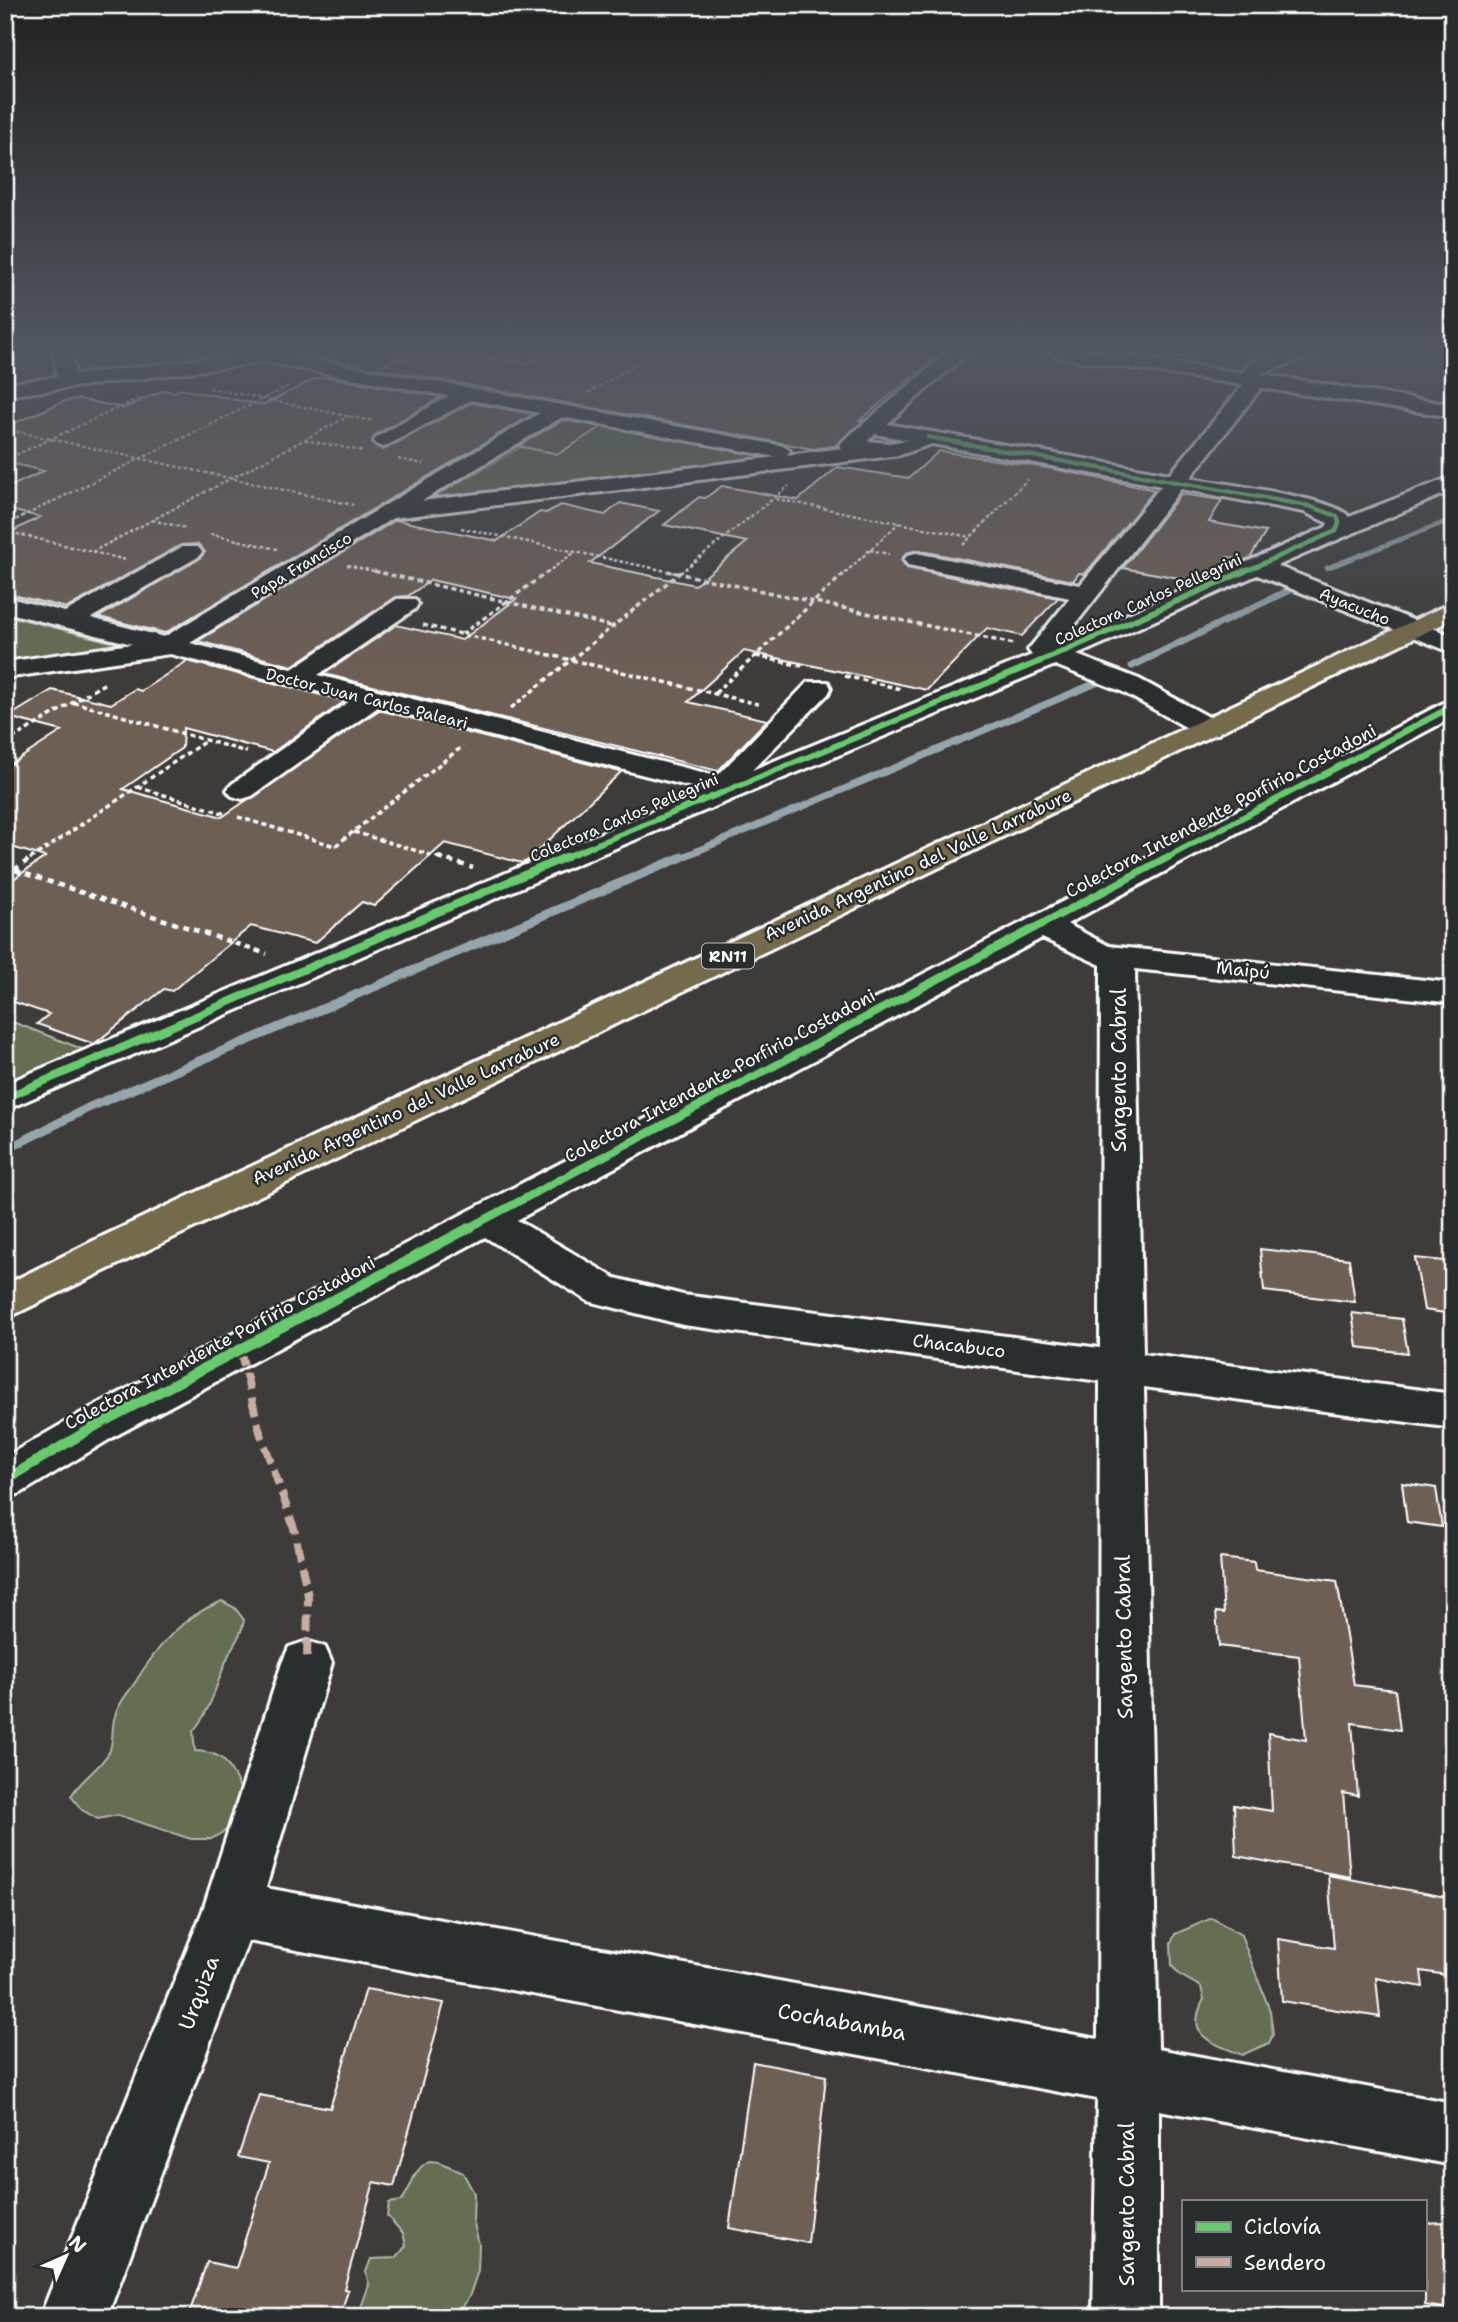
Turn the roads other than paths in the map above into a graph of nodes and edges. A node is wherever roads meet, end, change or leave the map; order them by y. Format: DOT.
graph roads {
  1 [pos="476,459"];
  2 [pos="786,459"];
  3 [pos="1056,459"];
  4 [pos="1194,459"];
  5 [pos="1177,481"];
  6 [pos="1453,482"];
  7 [pos="387,512"];
  8 [pos="1336,531"];
  9 [pos="190,552"];
  10 [pos="916,560"];
  11 [pos="1256,566"];
  12 [pos="1086,594"];
  13 [pos="5,604"];
  14 [pos="406,604"];
  15 [pos="1453,609"];
  16 [pos="67,621"];
  17 [pos="1412,629"];
  18 [pos="1453,645"];
  19 [pos="165,647"];
  20 [pos="1047,653"];
  21 [pos="5,670"];
  22 [pos="819,676"];
  23 [pos="295,679"];
  24 [pos="371,699"];
  25 [pos="1453,706"];
  26 [pos="1208,727"];
  27 [pos="729,788"];
  28 [pos="242,790"];
  29 [pos="1041,924"];
  30 [pos="1118,957"];
  31 [pos="1453,993"];
  32 [pos="5,1098"];
  33 [pos="485,1219"];
  34 [pos="5,1304"];
  35 [pos="1121,1368"];
  36 [pos="1453,1411"];
  37 [pos="5,1480"];
  38 [pos="307,1663"];
  39 [pos="232,1910"];
  40 [pos="1128,2075"];
  41 [pos="1453,2134"];
  42 [pos="73,2317"];
  43 [pos="1126,2317"];
  1 -- 7 [label="street"];
  2 -- 7 [label="street, Papa Francisco"];
  3 -- 5 [label="street"];
  4 -- 5 [label="street"];
  5 -- 8 [label="street"];
  5 -- 12 [label="street"];
  6 -- 8 [label="street, Colectora Carlos Pellegrini"];
  7 -- 19 [label="street, Papa Francisco"];
  8 -- 11 [label="street, Colectora Carlos Pellegrini"];
  9 -- 16 [label="street"];
  10 -- 12 [label="street"];
  11 -- 17 [label="street, Ayacucho"];
  11 -- 20 [label="street, Colectora Carlos Pellegrini"];
  12 -- 20 [label="street"];
  13 -- 16 [label="street, Doctor Juan Carlos Paleari"];
  14 -- 23 [label="street"];
  15 -- 17 [label="highway, Avenida Argentino del Valle Larrabure / RN11"];
  16 -- 19 [label="street, Doctor Juan Carlos Paleari"];
  17 -- 18 [label="street, Ayacucho"];
  17 -- 26 [label="highway, Avenida Argentino del Valle Larrabure / RN11"];
  19 -- 21 [label="street, Papa Francisco"];
  19 -- 23 [label="street, Doctor Juan Carlos Paleari"];
  20 -- 26 [label="street"];
  20 -- 27 [label="street, Colectora Carlos Pellegrini"];
  22 -- 27 [label="street"];
  23 -- 24 [label="street, Doctor Juan Carlos Paleari"];
  24 -- 27 [label="street, Doctor Juan Carlos Paleari"];
  24 -- 28 [label="street"];
  25 -- 29 [label="street, Colectora Intendente Porfirio Costadoni"];
  26 -- 34 [label="highway, Avenida Argentino del Valle Larrabure / RN11"];
  27 -- 32 [label="street, Colectora Carlos Pellegrini"];
  29 -- 30 [label="street, Maipú"];
  29 -- 33 [label="street, Colectora Intendente Porfirio Costadoni"];
  30 -- 31 [label="street, Maipú"];
  30 -- 35 [label="street, Sargento Cabral"];
  33 -- 35 [label="street, Chacabuco"];
  33 -- 37 [label="street, Colectora Intendente Porfirio Costadoni"];
  35 -- 36 [label="street, Chacabuco"];
  35 -- 40 [label="street, Sargento Cabral"];
  38 -- 39 [label="street, Urquiza"];
  39 -- 40 [label="street, Cochabamba"];
  39 -- 42 [label="street, Urquiza"];
  40 -- 41 [label="street, Cochabamba"];
  40 -- 43 [label="street, Sargento Cabral"];
}
